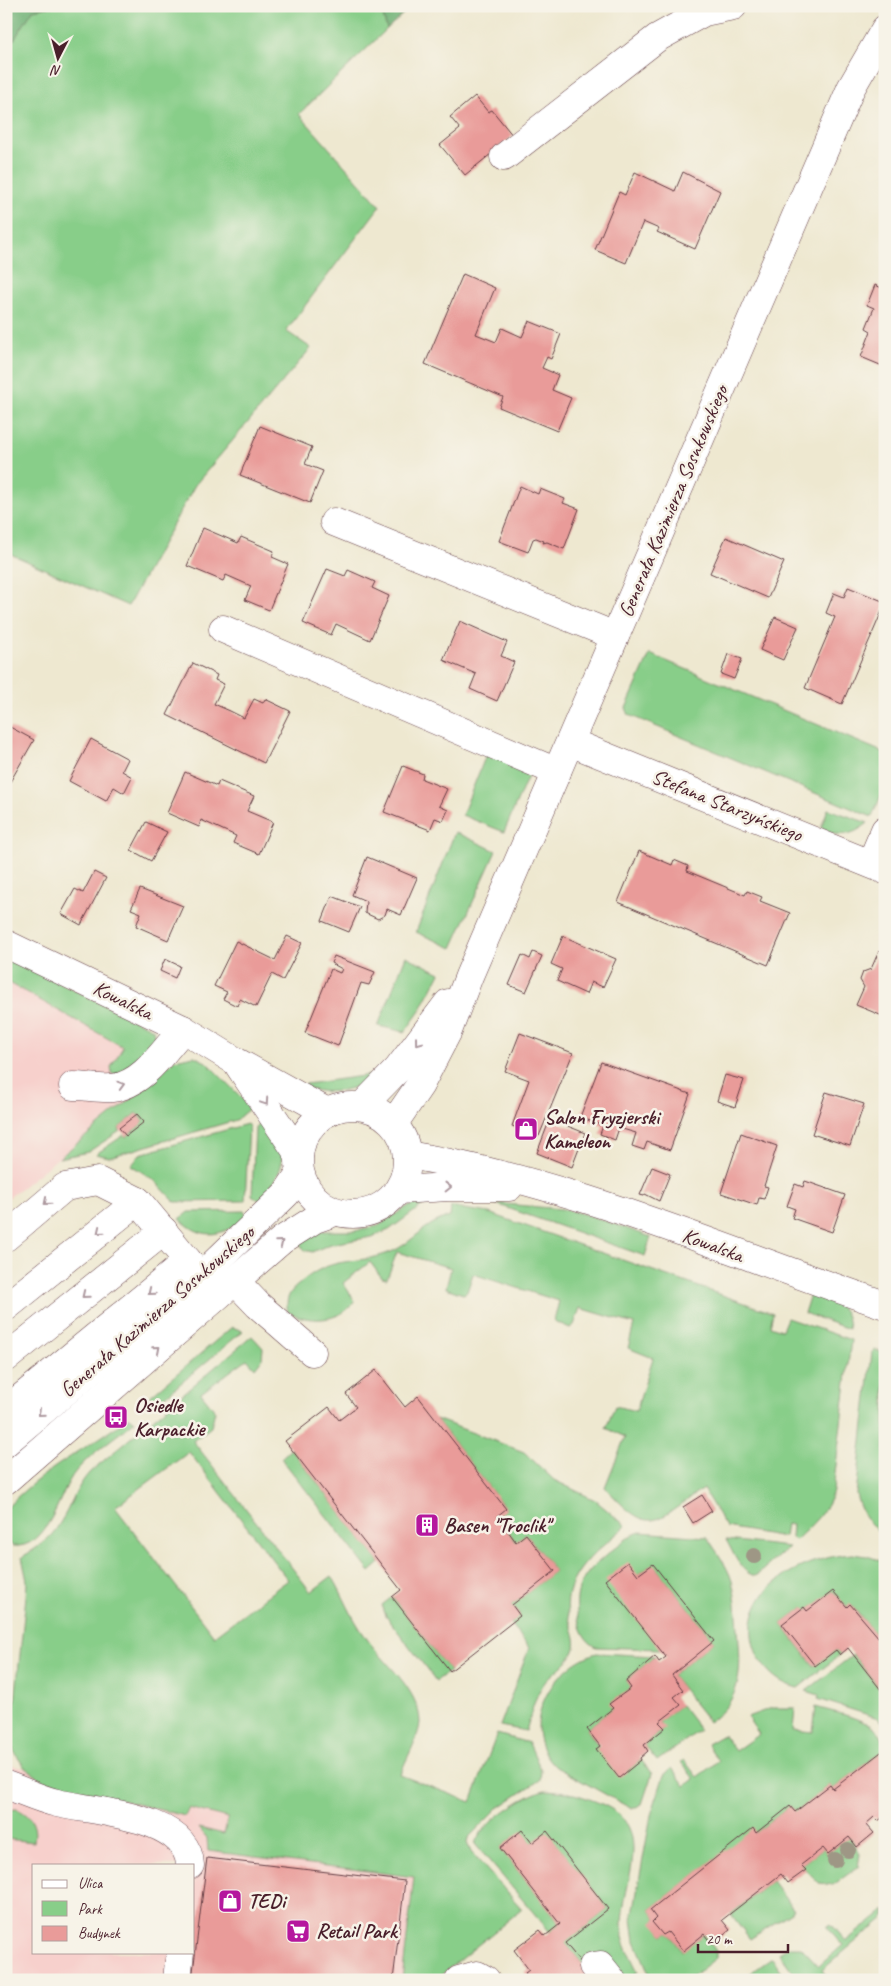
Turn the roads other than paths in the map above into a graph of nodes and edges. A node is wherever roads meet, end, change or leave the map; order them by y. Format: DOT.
graph roads {
  1 [pos="733,6"];
  2 [pos="885,29"];
  3 [pos="504,157"];
  4 [pos="334,522"];
  5 [pos="223,629"];
  6 [pos="615,636"];
  7 [pos="570,742"];
  8 [pos="557,772"];
  9 [pos="885,830"];
  10 [pos="878,866"];
  11 [pos="6,944"];
  12 [pos="469,976"];
  13 [pos="183,1029"];
  14 [pos="237,1062"];
  15 [pos="73,1086"];
  16 [pos="362,1106"];
  17 [pos="327,1112"];
  18 [pos="394,1123"];
  19 [pos="408,1155"];
  20 [pos="300,1164"];
  21 [pos="541,1187"];
  22 [pos="399,1190"];
  23 [pos="138,1200"];
  24 [pos="335,1212"];
  25 [pos="164,1232"];
  26 [pos="6,1237"];
  27 [pos="193,1270"];
  28 [pos="235,1281"];
  29 [pos="885,1305"];
  30 [pos="6,1307"];
  31 [pos="312,1352"];
  32 [pos="6,1358"];
  33 [pos="9,1399"];
  34 [pos="9,1440"];
  35 [pos="6,1480"];
  36 [pos="6,1785"];
  37 [pos="190,1864"];
  38 [pos="180,1954"];
  39 [pos="177,1980"];
  40 [pos="459,1980"];
  41 [pos="486,1980"];
  1 -- 3 [label="street"];
  2 -- 6 [label="street, Generała Kazimierza Sosnkowskiego"];
  4 -- 6 [label="street"];
  5 -- 8 [label="street"];
  6 -- 7 [label="street, Generała Kazimierza Sosnkowskiego"];
  7 -- 8 [label="street, Generała Kazimierza Sosnkowskiego"];
  7 -- 10 [label="street, Stefana Starzyńskiego"];
  8 -- 12 [label="street, Generała Kazimierza Sosnkowskiego"];
  9 -- 10 [label="street"];
  11 -- 13 [label="street, Kowalska"];
  12 -- 16 [label="street, Generała Kazimierza Sosnkowskiego, one-way"];
  12 -- 18 [label="street, Generała Kazimierza Sosnkowskiego"];
  13 -- 14 [label="street, Kowalska"];
  15 -- 13 [label="street, one-way"];
  14 -- 17 [label="street, Kowalska"];
  14 -- 20 [label="street, Kowalska, one-way"];
  16 -- 17 [label="street"];
  16 -- 18 [label="street"];
  17 -- 20 [label="street"];
  18 -- 19 [label="street"];
  19 -- 21 [label="street, Kowalska"];
  19 -- 22 [label="street"];
  20 -- 24 [label="street"];
  20 -- 27 [label="street, Generała Kazimierza Sosnkowskiego"];
  22 -- 21 [label="street, Kowalska, one-way"];
  21 -- 29 [label="street, Kowalska"];
  22 -- 24 [label="street"];
  23 -- 25 [label="street"];
  23 -- 26 [label="street, one-way"];
  23 -- 30 [label="street, one-way"];
  28 -- 24 [label="street, Generała Kazimierza Sosnkowskiego, one-way"];
  25 -- 27 [label="street"];
  25 -- 32 [label="street, one-way"];
  27 -- 33 [label="street, one-way"];
  27 -- 34 [label="street, Generała Kazimierza Sosnkowskiego, one-way"];
  28 -- 31 [label="street"];
  35 -- 28 [label="street, Generała Kazimierza Sosnkowskiego, one-way"];
  33 -- 34 [label="street"];
  36 -- 37 [label="street"];
  38 -- 39 [label="street"];
  40 -- 41 [label="street"];
}
